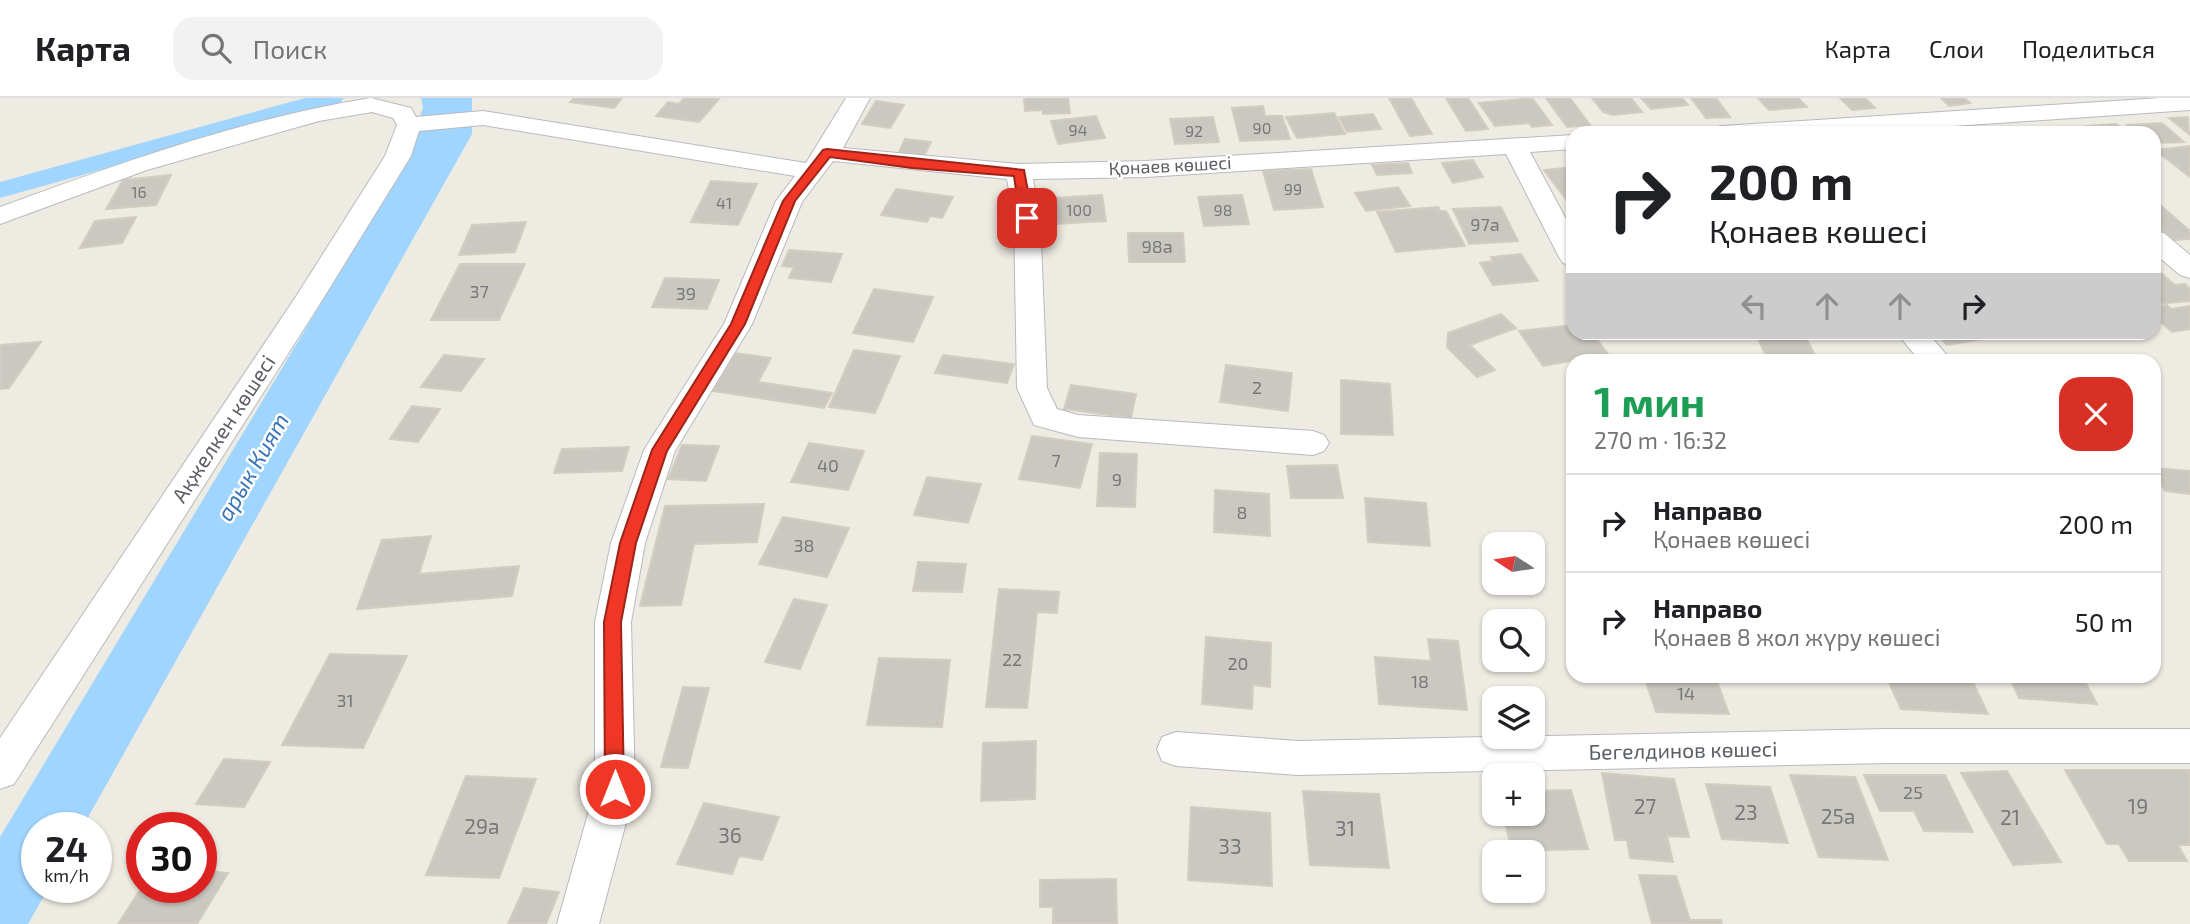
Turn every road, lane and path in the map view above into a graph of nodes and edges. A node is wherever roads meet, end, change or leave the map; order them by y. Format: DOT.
graph roads {
  1 [pos="858,98"];
  2 [pos="1980,98"];
  3 [pos="372,101"];
  4 [pos="2190,103"];
  5 [pos="2004,117"];
  6 [pos="411,125"];
  7 [pos="1845,126"];
  8 [pos="2015,126"];
  9 [pos="1566,142"];
  10 [pos="1514,146"];
  11 [pos="819,162"];
  12 [pos="1019,173"];
  13 [pos="0,216"];
  14 [pos="1566,244"];
  15 [pos="2161,245"];
  16 [pos="2190,269"];
  17 [pos="1917,340"];
  18 [pos="1930,354"];
  19 [pos="1313,443"];
  20 [pos="2190,746"];
  21 [pos="1176,749"];
  22 [pos="0,771"];
  23 [pos="578,924"];
  1 -- 11 [label="street"];
  2 -- 5 [label="street"];
  3 -- 6 [label="street"];
  3 -- 13 [label="street"];
  4 -- 5 [label="street"];
  5 -- 7 [label="street"];
  5 -- 8 [label="street"];
  6 -- 11 [label="street, Қонаев көшесі"];
  6 -- 22 [label="street, Ақжелкен көшесі"];
  9 -- 10 [label="street, Қонаев көшесі"];
  10 -- 12 [label="street, Қонаев көшесі"];
  10 -- 14 [label="street"];
  11 -- 12 [label="street, Қонаев көшесі"];
  11 -- 23 [label="street"];
  12 -- 19 [label="street"];
  15 -- 16 [label="street"];
  17 -- 18 [label="street"];
  20 -- 21 [label="street, Бегелдинов көшесі"];
}
